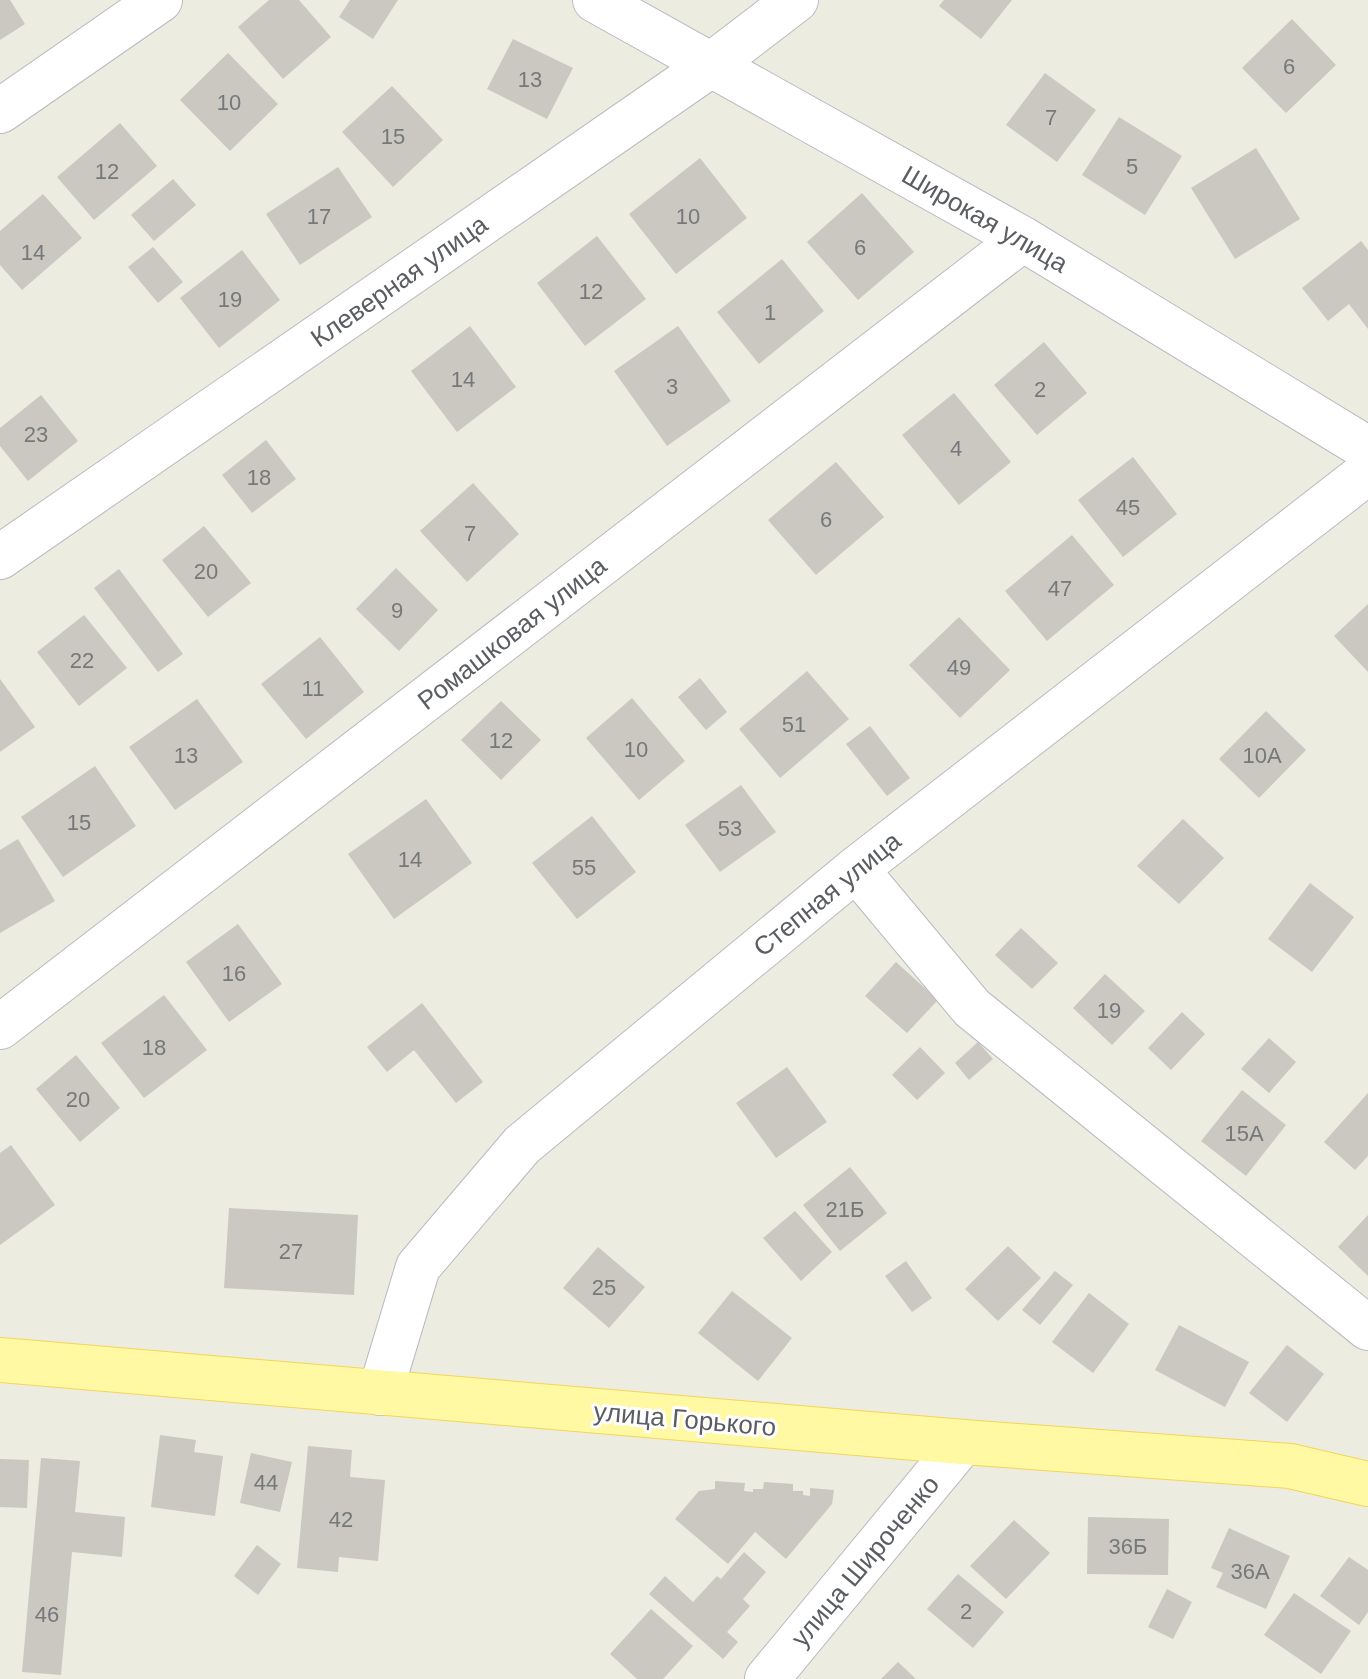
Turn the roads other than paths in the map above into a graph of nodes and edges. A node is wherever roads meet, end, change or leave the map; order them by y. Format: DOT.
graph roads {
  1 [pos="160,0"];
  2 [pos="595,0"];
  3 [pos="796,0"];
  4 [pos="711,65"];
  5 [pos="0,111"];
  6 [pos="1023,239"];
  7 [pos="1368,449"];
  8 [pos="1368,472"];
  9 [pos="0,557"];
  10 [pos="856,869"];
  11 [pos="0,1027"];
  12 [pos="1368,1328"];
  13 [pos="0,1360"];
  14 [pos="380,1393"];
  15 [pos="963,1442"];
  16 [pos="1368,1484"];
  17 [pos="767,1679"];
  1 -- 5 [label="street"];
  2 -- 4 [label="street, Широкая улица"];
  3 -- 4 [label="street, Клеверная улица"];
  4 -- 6 [label="street, Широкая улица"];
  4 -- 9 [label="street, Клеверная улица"];
  6 -- 7 [label="street, Широкая улица"];
  6 -- 11 [label="street, Ромашковая улица"];
  8 -- 10 [label="street, Степная улица"];
  10 -- 12 [label="street"];
  10 -- 14 [label="street, Степная улица"];
  13 -- 14 [label="main road, улица Горького"];
  14 -- 15 [label="main road, улица Горького"];
  15 -- 16 [label="main road, улица Горького"];
  15 -- 17 [label="street, улица Широченко"];
}
